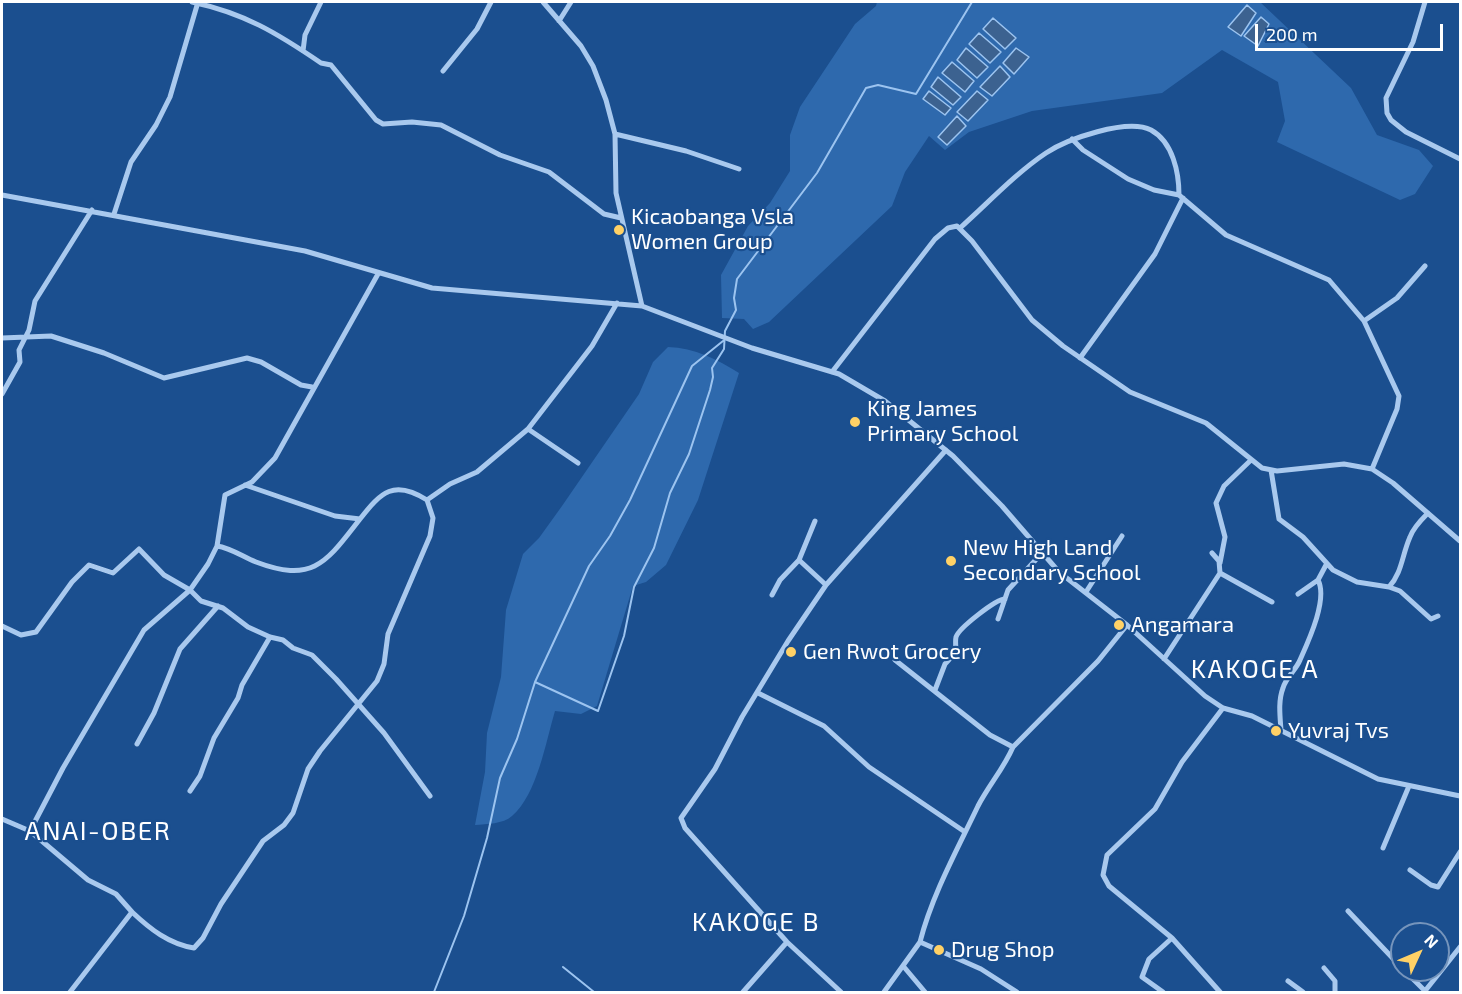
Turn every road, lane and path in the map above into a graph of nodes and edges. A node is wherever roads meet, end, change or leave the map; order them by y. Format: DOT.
graph roads {
  1 [pos="196,2"];
  2 [pos="321,2"];
  3 [pos="491,2"];
  4 [pos="543,2"];
  5 [pos="571,2"];
  6 [pos="1425,2"];
  7 [pos="559,21"];
  8 [pos="303,51"];
  9 [pos="443,71"];
  10 [pos="615,134"];
  11 [pos="1072,139"];
  12 [pos="1461,159"];
  13 [pos="740,169"];
  14 [pos="2,195"];
  15 [pos="1181,196"];
  16 [pos="92,210"];
  17 [pos="114,214"];
  18 [pos="621,218"];
  19 [pos="960,228"];
  20 [pos="1425,266"];
  21 [pos="378,273"];
  22 [pos="617,303"];
  23 [pos="642,306"];
  24 [pos="1364,321"];
  25 [pos="26,336"];
  26 [pos="2,338"];
  27 [pos="1080,358"];
  28 [pos="832,372"];
  29 [pos="312,387"];
  30 [pos="2,394"];
  31 [pos="528,429"];
  32 [pos="946,450"];
  33 [pos="1251,460"];
  34 [pos="578,463"];
  35 [pos="1372,469"];
  36 [pos="1271,470"];
  37 [pos="244,485"];
  38 [pos="427,500"];
  39 [pos="1428,513"];
  40 [pos="360,519"];
  41 [pos="815,521"];
  42 [pos="1122,536"];
  43 [pos="1461,541"];
  44 [pos="217,546"];
  45 [pos="1042,553"];
  46 [pos="1212,553"];
  47 [pos="799,560"];
  48 [pos="1220,563"];
  49 [pos="1326,565"];
  50 [pos="1220,573"];
  51 [pos="1398,577"];
  52 [pos="1318,580"];
  53 [pos="826,585"];
  54 [pos="1389,587"];
  55 [pos="190,590"];
  56 [pos="1400,591"];
  57 [pos="1086,592"];
  58 [pos="1298,594"];
  59 [pos="772,595"];
  60 [pos="1005,599"];
  61 [pos="1272,602"];
  62 [pos="218,606"];
  63 [pos="1438,616"];
  64 [pos="998,619"];
  65 [pos="1128,624"];
  66 [pos="2,626"];
  67 [pos="270,637"];
  68 [pos="1164,659"];
  69 [pos="895,660"];
  70 [pos="935,690"];
  71 [pos="758,693"];
  72 [pos="358,705"];
  73 [pos="1223,708"];
  74 [pos="1281,730"];
  75 [pos="137,744"];
  76 [pos="1013,747"];
  77 [pos="1409,786"];
  78 [pos="190,791"];
  79 [pos="430,796"];
  80 [pos="1461,796"];
  81 [pos="2,819"];
  82 [pos="30,831"];
  83 [pos="965,832"];
  84 [pos="1383,848"];
  85 [pos="1461,852"];
  86 [pos="1410,870"];
  87 [pos="1347,911"];
  88 [pos="132,912"];
  89 [pos="1172,938"];
  90 [pos="787,942"];
  91 [pos="920,942"];
  92 [pos="1461,947"];
  93 [pos="1390,956"];
  94 [pos="904,966"];
  95 [pos="1324,968"];
  96 [pos="1288,981"];
  97 [pos="1425,992"];
  98 [pos="70,993"];
  99 [pos="742,993"];
  100 [pos="842,993"];
  101 [pos="884,993"];
  102 [pos="926,993"];
  103 [pos="1017,993"];
  104 [pos="1163,993"];
  105 [pos="1220,993"];
  106 [pos="1303,993"];
  107 [pos="1335,993"];
  1 -- 8 [label="street"];
  1 -- 17 [label="street"];
  2 -- 8 [label="street"];
  3 -- 9 [label="street"];
  4 -- 7 [label="street"];
  5 -- 7 [label="street"];
  6 -- 12 [label="street"];
  7 -- 10 [label="street"];
  8 -- 18 [label="street"];
  10 -- 13 [label="street"];
  10 -- 18 [label="street"];
  11 -- 15 [label="street"];
  11 -- 15 [label="street"];
  11 -- 19 [label="street"];
  14 -- 16 [label="street"];
  15 -- 24 [label="street"];
  15 -- 27 [label="street"];
  16 -- 17 [label="street"];
  16 -- 25 [label="street"];
  17 -- 21 [label="street"];
  18 -- 23 [label="street"];
  19 -- 27 [label="street"];
  19 -- 28 [label="street"];
  20 -- 24 [label="street"];
  21 -- 22 [label="street"];
  21 -- 29 [label="street"];
  22 -- 23 [label="street"];
  22 -- 31 [label="street"];
  23 -- 28 [label="street"];
  24 -- 35 [label="street"];
  25 -- 26 [label="street"];
  25 -- 29 [label="street"];
  25 -- 30 [label="street"];
  27 -- 33 [label="street"];
  28 -- 32 [label="street"];
  29 -- 37 [label="street"];
  31 -- 34 [label="street"];
  31 -- 38 [label="street"];
  32 -- 45 [label="street"];
  32 -- 53 [label="street"];
  33 -- 36 [label="street"];
  33 -- 48 [label="street"];
  35 -- 36 [label="street"];
  35 -- 39 [label="street"];
  36 -- 49 [label="street"];
  37 -- 40 [label="street"];
  37 -- 44 [label="street"];
  38 -- 40 [label="street"];
  38 -- 72 [label="street"];
  39 -- 43 [label="street"];
  39 -- 51 [label="street"];
  40 -- 44 [label="street"];
  41 -- 47 [label="street"];
  42 -- 57 [label="street"];
  44 -- 55 [label="street"];
  45 -- 57 [label="street"];
  45 -- 60 [label="street"];
  46 -- 48 [label="street"];
  47 -- 53 [label="street"];
  47 -- 59 [label="street"];
  48 -- 50 [label="street"];
  49 -- 52 [label="street"];
  49 -- 54 [label="street"];
  50 -- 61 [label="street"];
  50 -- 68 [label="street"];
  51 -- 54 [label="street"];
  51 -- 56 [label="street"];
  52 -- 58 [label="street"];
  52 -- 74 [label="street"];
  53 -- 71 [label="street"];
  54 -- 56 [label="street"];
  55 -- 62 [label="street"];
  55 -- 66 [label="street"];
  55 -- 82 [label="street"];
  56 -- 63 [label="street"];
  57 -- 65 [label="street"];
  60 -- 64 [label="street"];
  60 -- 70 [label="street"];
  62 -- 67 [label="street"];
  62 -- 75 [label="street"];
  65 -- 68 [label="street"];
  65 -- 76 [label="street"];
  67 -- 72 [label="street"];
  67 -- 78 [label="street"];
  68 -- 73 [label="street"];
  69 -- 70 [label="street"];
  70 -- 76 [label="street"];
  71 -- 83 [label="street"];
  71 -- 90 [label="street"];
  72 -- 79 [label="street"];
  72 -- 88 [label="street"];
  73 -- 74 [label="street"];
  73 -- 89 [label="street"];
  74 -- 77 [label="street"];
  76 -- 83 [label="street"];
  77 -- 80 [label="street"];
  77 -- 84 [label="street"];
  81 -- 82 [label="street"];
  82 -- 88 [label="street"];
  83 -- 91 [label="street"];
  85 -- 86 [label="street"];
  87 -- 93 [label="street"];
  88 -- 98 [label="street"];
  89 -- 104 [label="street"];
  89 -- 105 [label="street"];
  90 -- 99 [label="street"];
  90 -- 100 [label="street"];
  91 -- 94 [label="street"];
  91 -- 103 [label="street"];
  92 -- 97 [label="street"];
  94 -- 101 [label="street"];
  94 -- 102 [label="street"];
  95 -- 107 [label="street"];
  96 -- 106 [label="street"];
}
